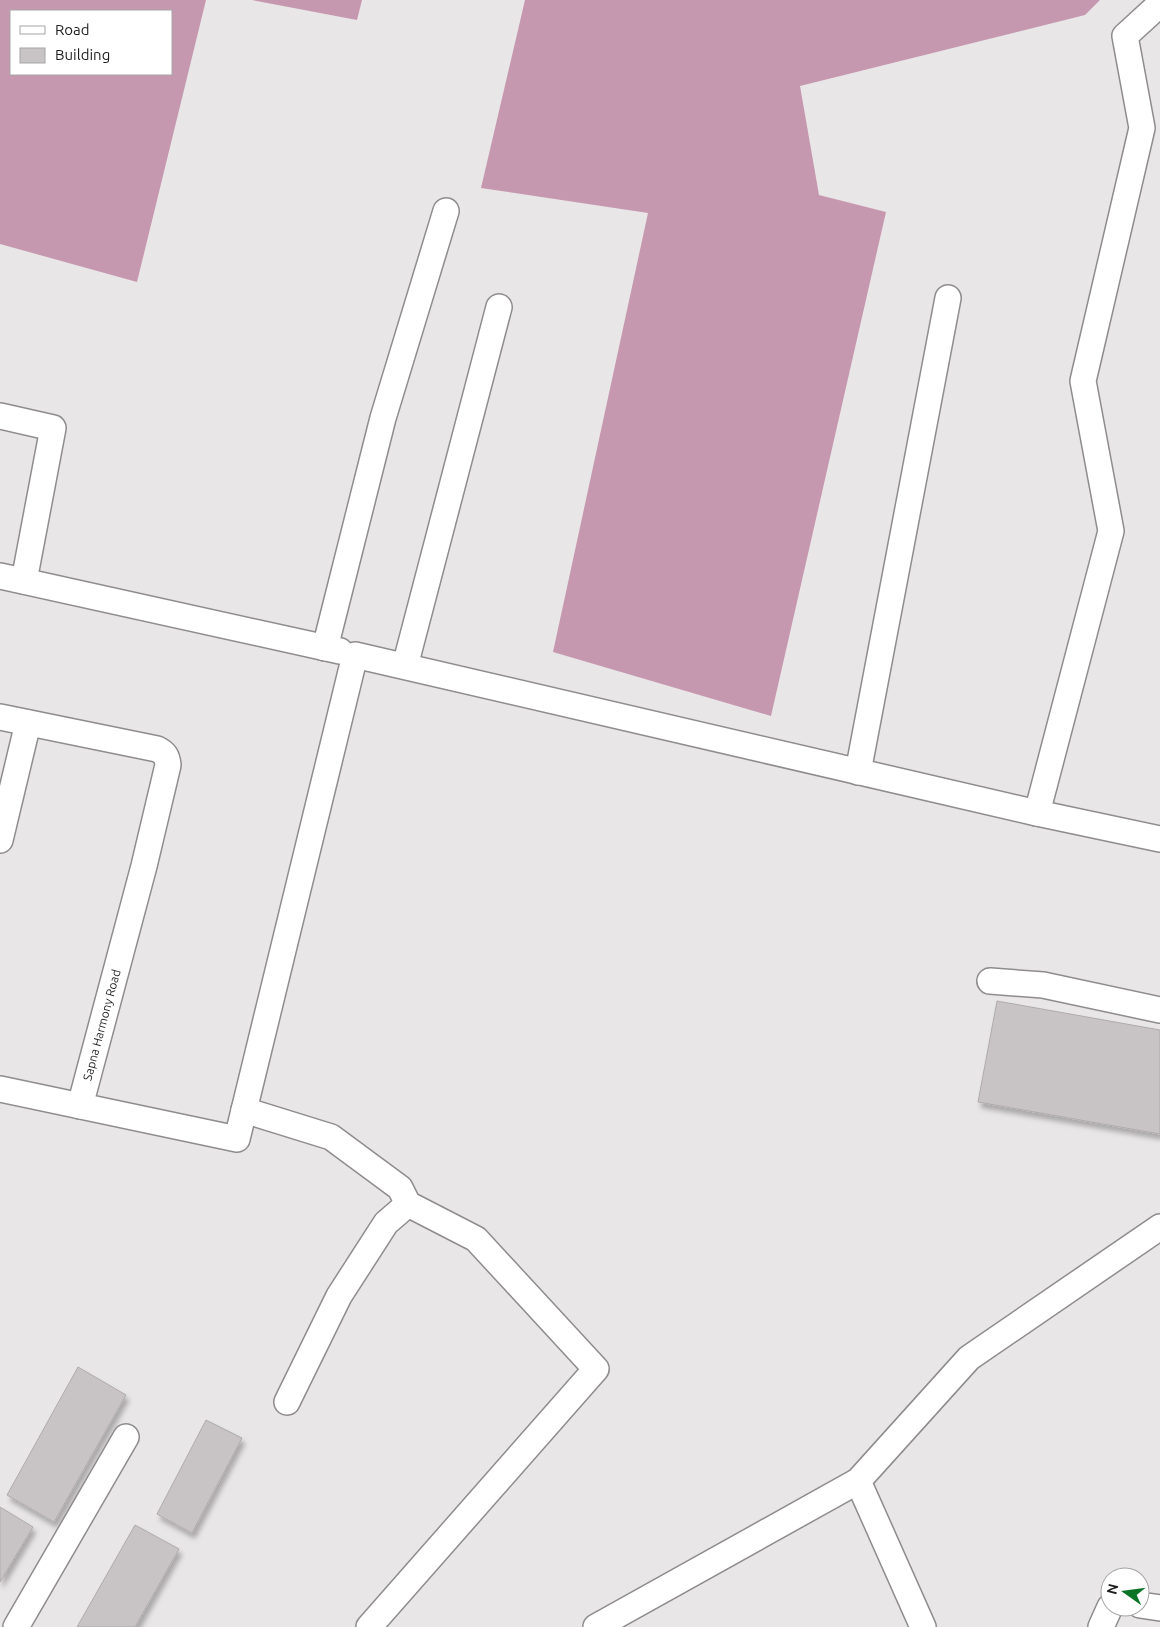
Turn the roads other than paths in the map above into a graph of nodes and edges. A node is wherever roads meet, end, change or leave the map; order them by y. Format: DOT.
graph roads {
  1 [pos="1160,4"];
  2 [pos="446,211"];
  3 [pos="948,298"];
  4 [pos="499,307"];
  5 [pos="0,416"];
  6 [pos="0,576"];
  7 [pos="24,581"];
  8 [pos="325,648"];
  9 [pos="355,655"];
  10 [pos="405,666"];
  11 [pos="0,717"];
  12 [pos="28,722"];
  13 [pos="858,772"];
  14 [pos="1037,813"];
  15 [pos="1160,839"];
  16 [pos="0,840"];
  17 [pos="990,981"];
  18 [pos="1160,1010"];
  19 [pos="0,1091"];
  20 [pos="80,1106"];
  21 [pos="244,1110"];
  22 [pos="408,1204"];
  23 [pos="1160,1226"];
  24 [pos="287,1402"];
  25 [pos="126,1437"];
  26 [pos="858,1482"];
  27 [pos="16,1627"];
  28 [pos="369,1627"];
  29 [pos="596,1627"];
  30 [pos="923,1627"];
  1 -- 14 [label="street"];
  2 -- 8 [label="street"];
  3 -- 13 [label="street"];
  4 -- 10 [label="street"];
  5 -- 7 [label="street"];
  6 -- 7 [label="street"];
  7 -- 8 [label="street"];
  8 -- 9 [label="street"];
  9 -- 10 [label="street"];
  9 -- 21 [label="street"];
  10 -- 13 [label="street"];
  11 -- 12 [label="street"];
  12 -- 16 [label="street"];
  12 -- 20 [label="street, Sapna Harmony Road"];
  13 -- 14 [label="street"];
  14 -- 15 [label="street"];
  17 -- 18 [label="street"];
  19 -- 20 [label="street"];
  20 -- 21 [label="street"];
  21 -- 22 [label="street"];
  22 -- 24 [label="street"];
  22 -- 28 [label="street"];
  23 -- 26 [label="street"];
  25 -- 27 [label="street"];
  26 -- 29 [label="street"];
  26 -- 30 [label="street"];
}
